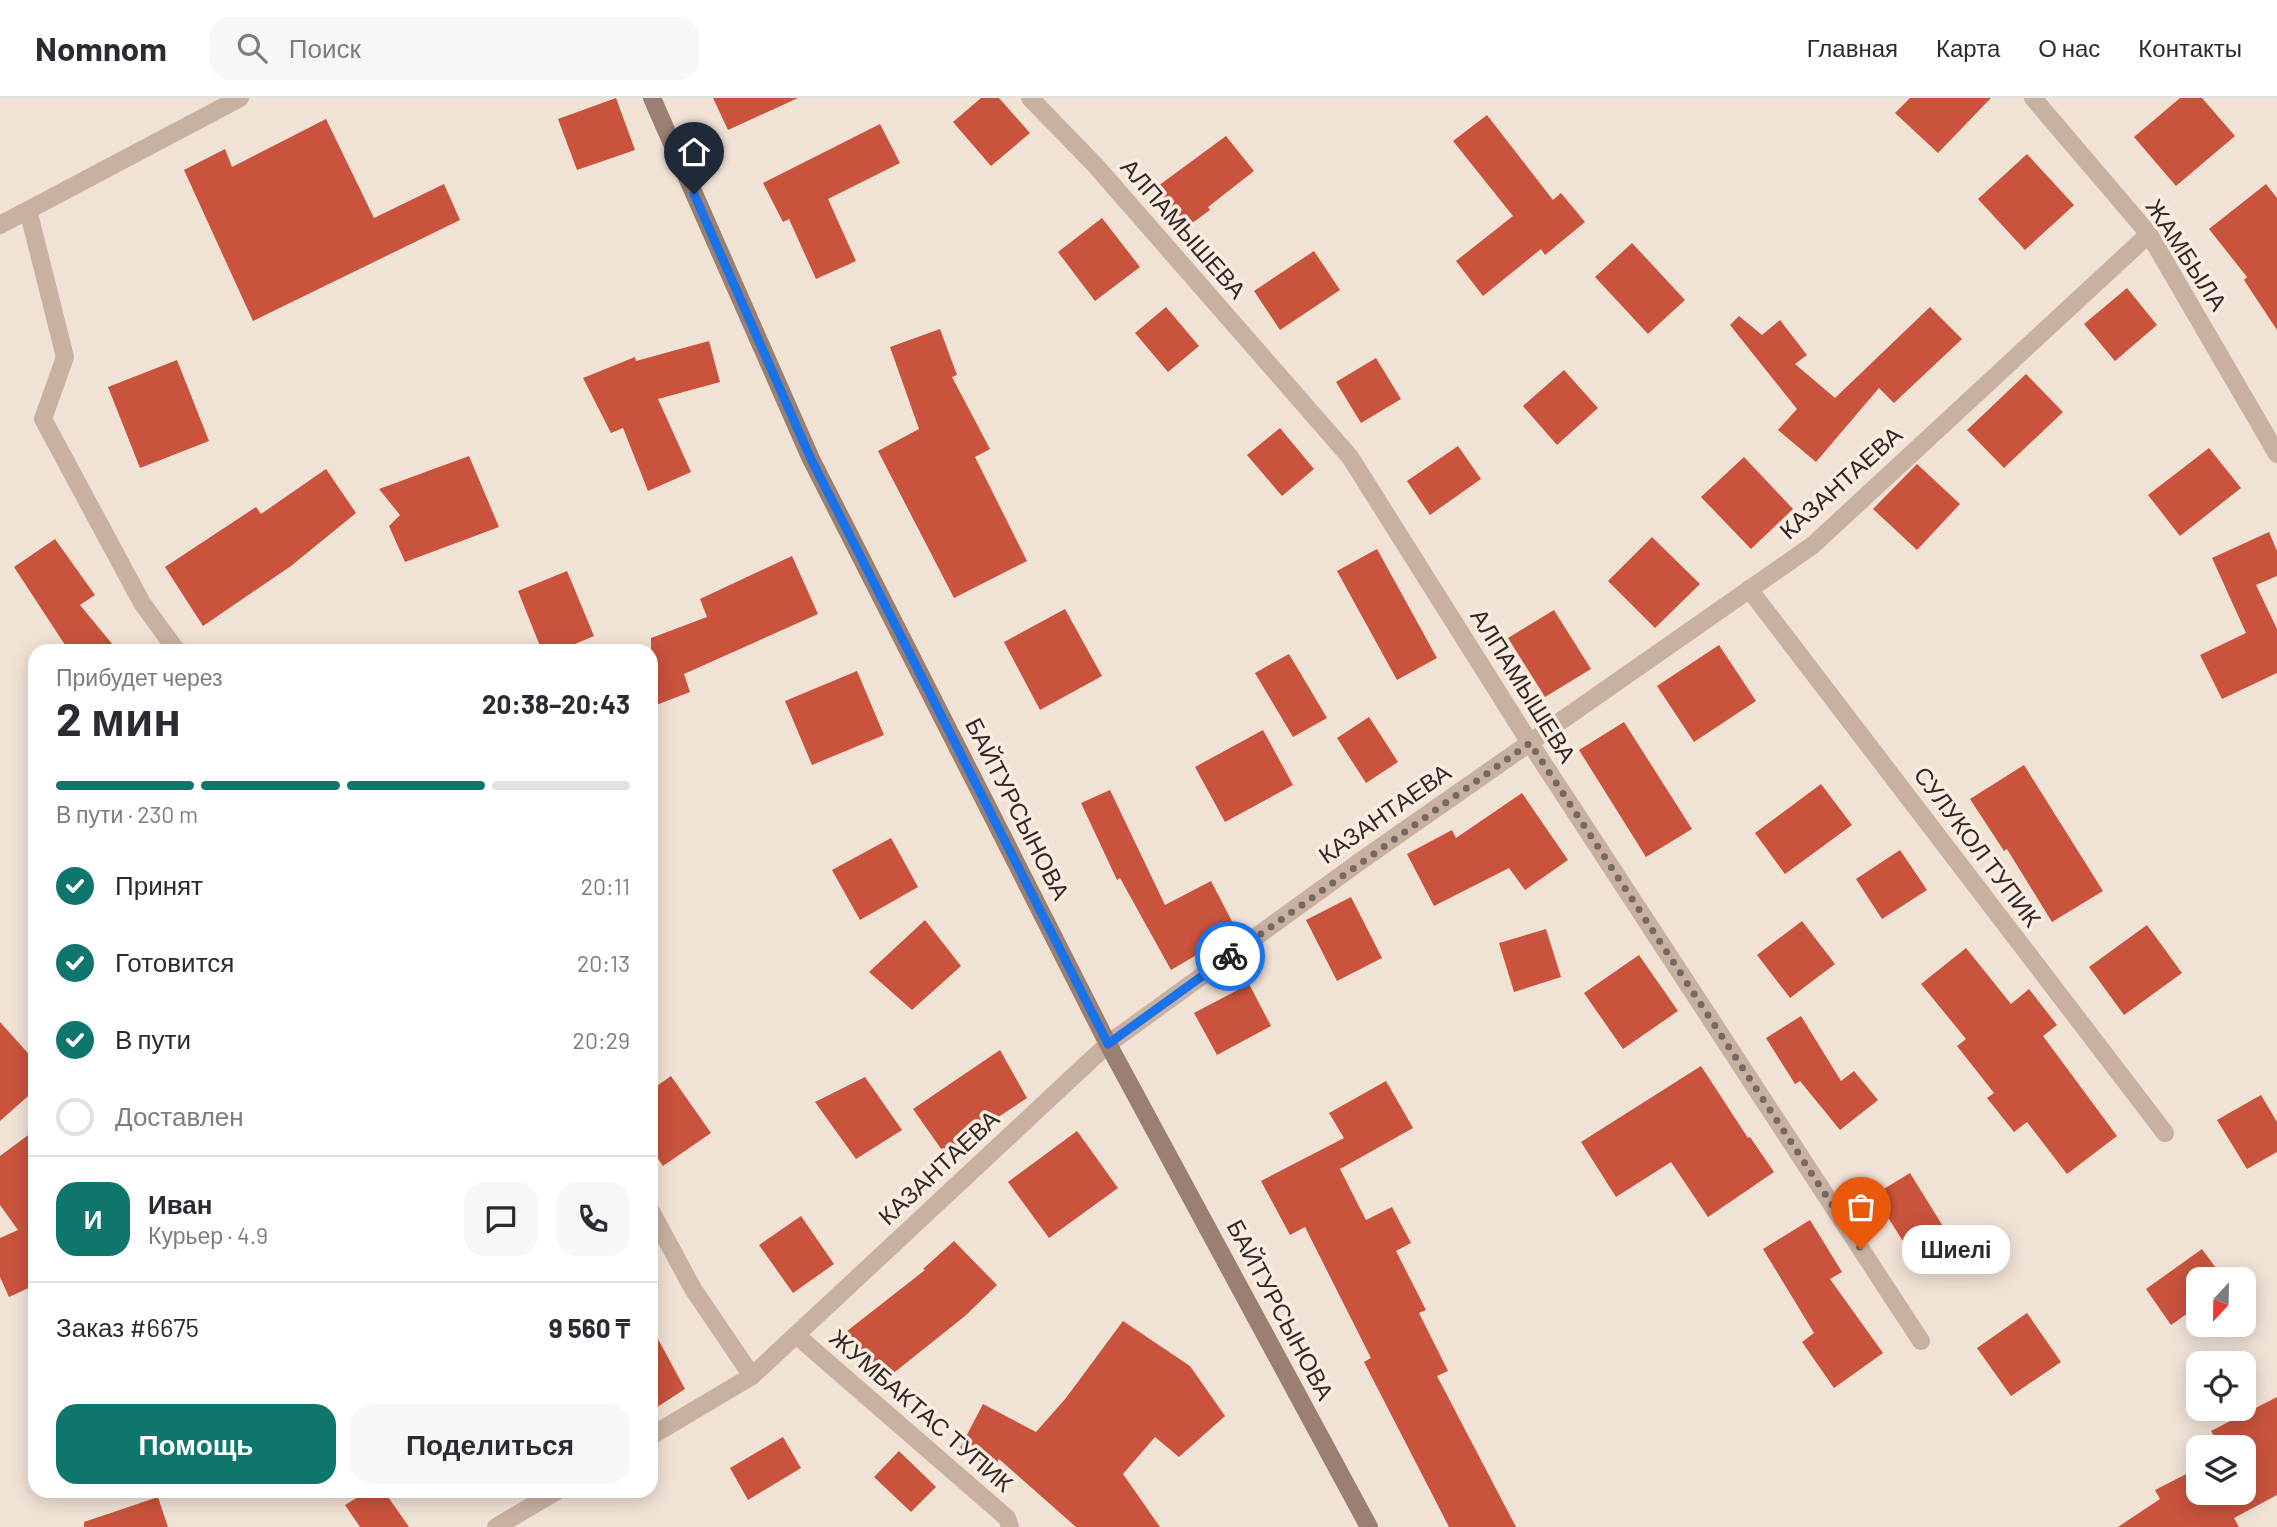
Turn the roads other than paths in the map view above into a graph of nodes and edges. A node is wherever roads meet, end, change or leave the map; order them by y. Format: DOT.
graph roads {
  1 [pos="240,98"];
  2 [pos="652,98"];
  3 [pos="1030,98"];
  4 [pos="2033,98"];
  5 [pos="28,210"];
  6 [pos="0,225"];
  7 [pos="2150,234"];
  8 [pos="2277,454"];
  9 [pos="1749,589"];
  10 [pos="172,644"];
  11 [pos="1530,743"];
  12 [pos="1108,1044"];
  13 [pos="2165,1133"];
  14 [pos="658,1224"];
  15 [pos="796,1335"];
  16 [pos="1921,1341"];
  17 [pos="752,1376"];
  18 [pos="658,1432"];
  19 [pos="545,1498"];
  20 [pos="496,1527"];
  21 [pos="1010,1527"];
  22 [pos="1369,1527"];
  1 -- 5 [label="street"];
  2 -- 12 [label="main road, БАЙТУРСЫНОВА"];
  3 -- 11 [label="street, АЛПАМЫШЕВА"];
  4 -- 7 [label="street, ЖАМБЫЛА"];
  5 -- 6 [label="street"];
  5 -- 10 [label="street"];
  7 -- 8 [label="street, ЖАМБЫЛА"];
  7 -- 9 [label="street, КАЗАНТАЕВА"];
  9 -- 11 [label="street, КАЗАНТАЕВА"];
  9 -- 13 [label="street, СУЛУКОЛ ТУПИК"];
  11 -- 12 [label="street, КАЗАНТАЕВА"];
  11 -- 16 [label="street, АЛПАМЫШЕВА"];
  12 -- 15 [label="street, КАЗАНТАЕВА"];
  12 -- 22 [label="main road, БАЙТУРСЫНОВА"];
  14 -- 17 [label="street"];
  15 -- 17 [label="street, КАЗАНТАЕВА"];
  15 -- 21 [label="street, ЖУМБАКТАС ТУПИК"];
  17 -- 18 [label="street, КАЗАНТАЕВА"];
  19 -- 20 [label="street"];
}
